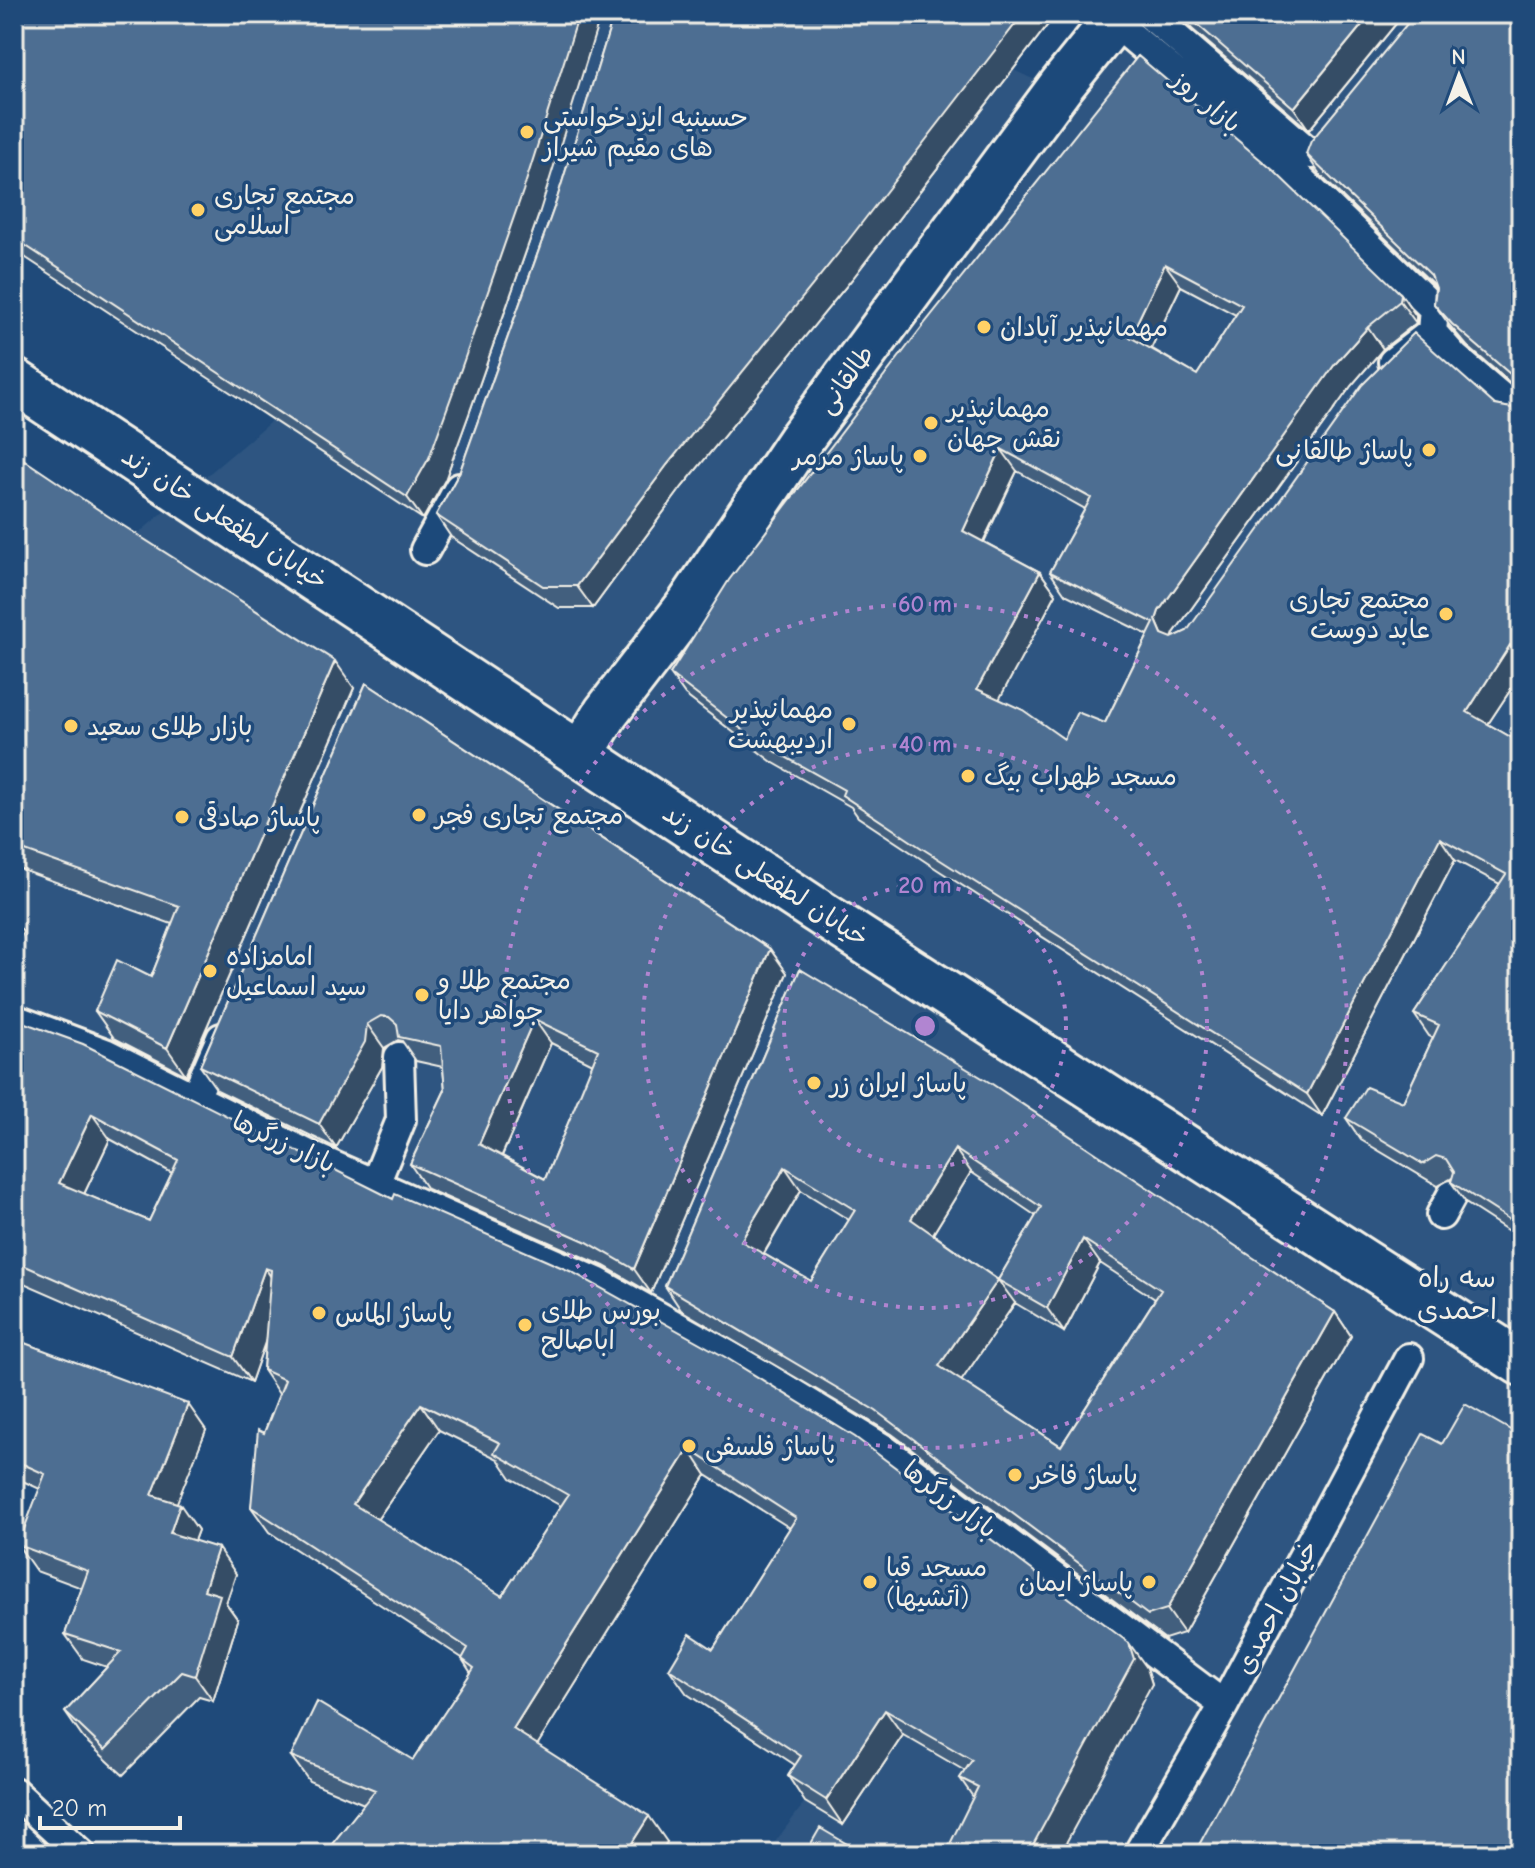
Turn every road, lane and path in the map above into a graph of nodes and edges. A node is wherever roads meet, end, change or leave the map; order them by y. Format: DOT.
graph roads {
  1 [pos="1127,16"];
  2 [pos="1331,129"];
  3 [pos="1306,167"];
  4 [pos="1432,332"];
  5 [pos="14,381"];
  6 [pos="1372,389"];
  7 [pos="1521,414"];
  8 [pos="470,460"];
  9 [pos="425,550"];
  10 [pos="581,753"];
  11 [pos="232,1014"];
  12 [pos="14,1019"];
  13 [pos="399,1057"];
  14 [pos="194,1100"];
  15 [pos="375,1184"];
  16 [pos="672,1288"];
  17 [pos="660,1316"];
  18 [pos="1409,1358"];
  19 [pos="1521,1363"];
  20 [pos="1224,1705"];
  21 [pos="14,1792"];
  22 [pos="81,1854"];
  23 [pos="1138,1854"];
  1 -- 3 [label="street, بازار روز"];
  1 -- 10 [label="street, طالقانی"];
  2 -- 3 [label="street"];
  3 -- 4 [label="street, بازار روز"];
  4 -- 6 [label="street"];
  4 -- 7 [label="street"];
  5 -- 10 [label="street, خیابان لطفعلی خان زند"];
  8 -- 9 [label="street"];
  10 -- 19 [label="street, خیابان لطفعلی خان زند"];
  11 -- 14 [label="street"];
  12 -- 14 [label="street, بازار زرگرها"];
  13 -- 15 [label="street"];
  14 -- 15 [label="street, بازار زرگرها"];
  15 -- 17 [label="street, بازار زرگرها"];
  16 -- 17 [label="street"];
  17 -- 20 [label="street, بازار زرگرها"];
  18 -- 20 [label="street, خیابان احمدی"];
  20 -- 23 [label="street, خیابان احمدی"];
  21 -- 22 [label="street"];
}
